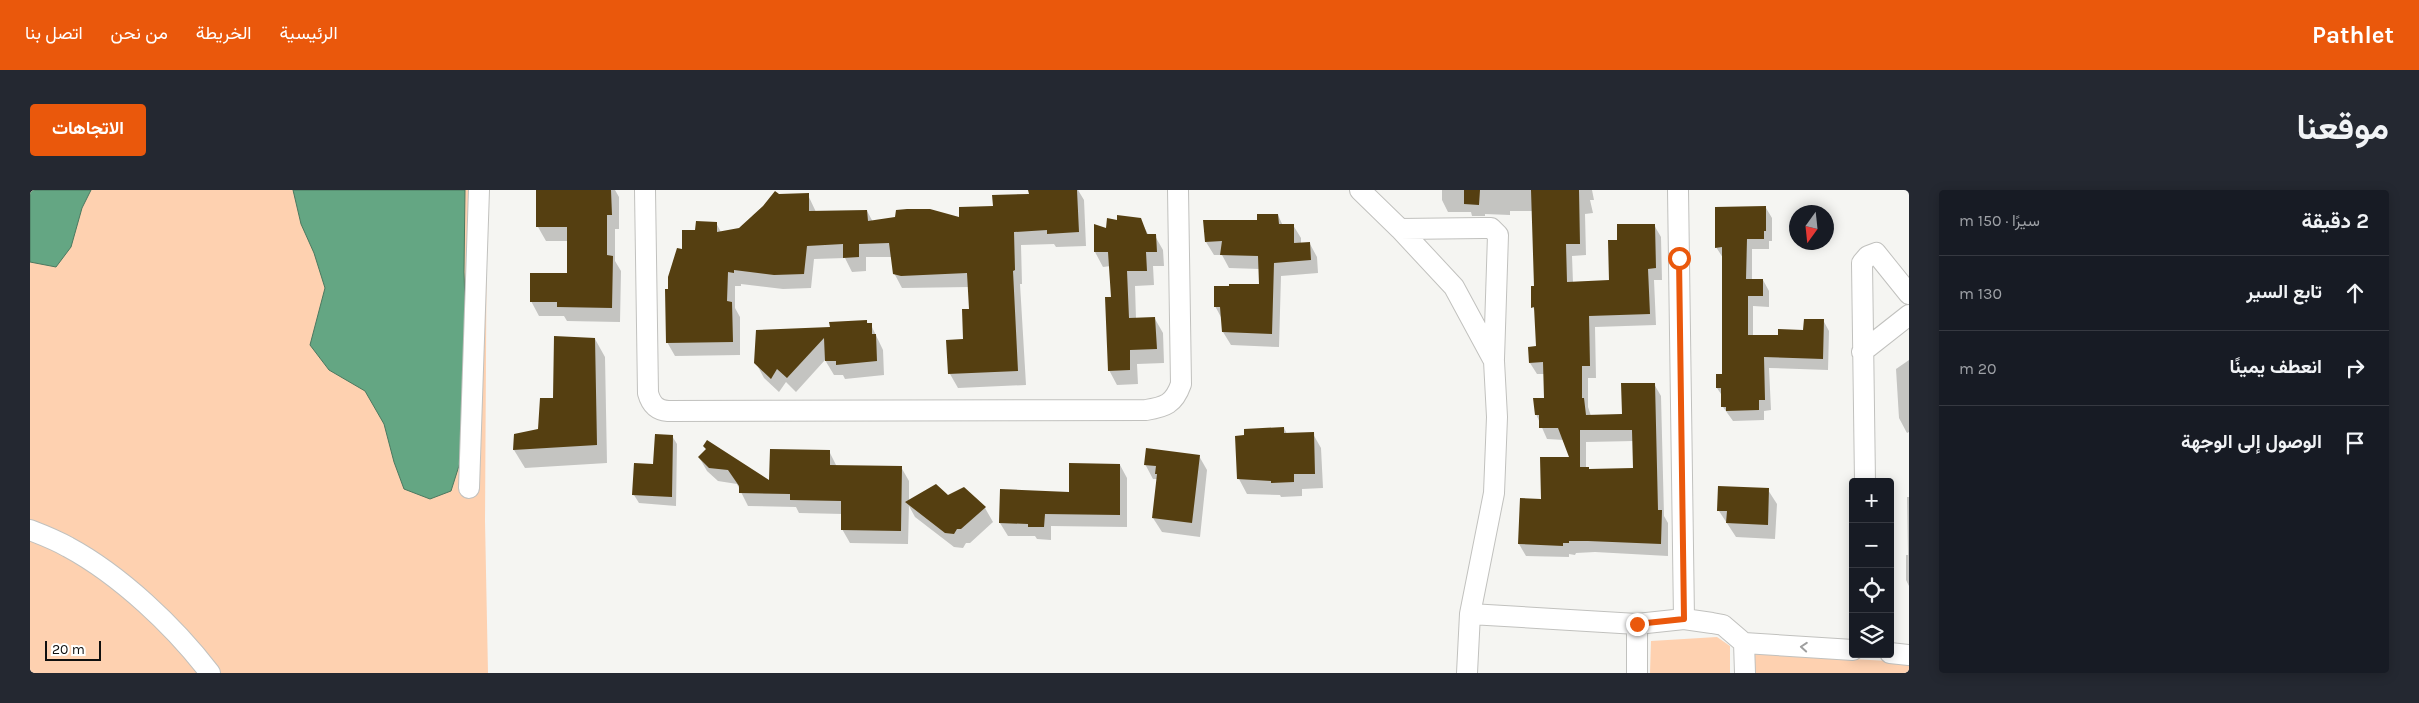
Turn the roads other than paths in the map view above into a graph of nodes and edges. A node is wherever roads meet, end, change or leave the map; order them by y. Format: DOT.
graph roads {
  1 [pos="479,190"];
  2 [pos="645,190"];
  3 [pos="1178,190"];
  4 [pos="1360,190"];
  5 [pos="1678,190"];
  6 [pos="1400,229"];
  7 [pos="1909,294"];
  8 [pos="1909,315"];
  9 [pos="1862,352"];
  10 [pos="1494,361"];
  11 [pos="1864,478"];
  12 [pos="469,488"];
  13 [pos="30,530"];
  14 [pos="1470,614"];
  15 [pos="1684,619"];
  16 [pos="1637,624"];
  17 [pos="1744,643"];
  18 [pos="1849,650"];
  19 [pos="1894,653"];
  20 [pos="1909,655"];
  21 [pos="210,673"];
  22 [pos="1466,673"];
  23 [pos="1637,673"];
  24 [pos="1745,673"];
  1 -- 12 [label="street"];
  2 -- 3 [label="street"];
  4 -- 6 [label="street"];
  5 -- 15 [label="street"];
  6 -- 10 [label="street"];
  6 -- 10 [label="street"];
  7 -- 9 [label="street"];
  8 -- 9 [label="street"];
  9 -- 11 [label="street"];
  10 -- 14 [label="street"];
  13 -- 21 [label="street"];
  14 -- 16 [label="street"];
  14 -- 22 [label="street"];
  15 -- 16 [label="street"];
  15 -- 17 [label="street"];
  16 -- 23 [label="street"];
  18 -- 17 [label="street, one-way"];
  17 -- 24 [label="street"];
  19 -- 20 [label="street"];
}
